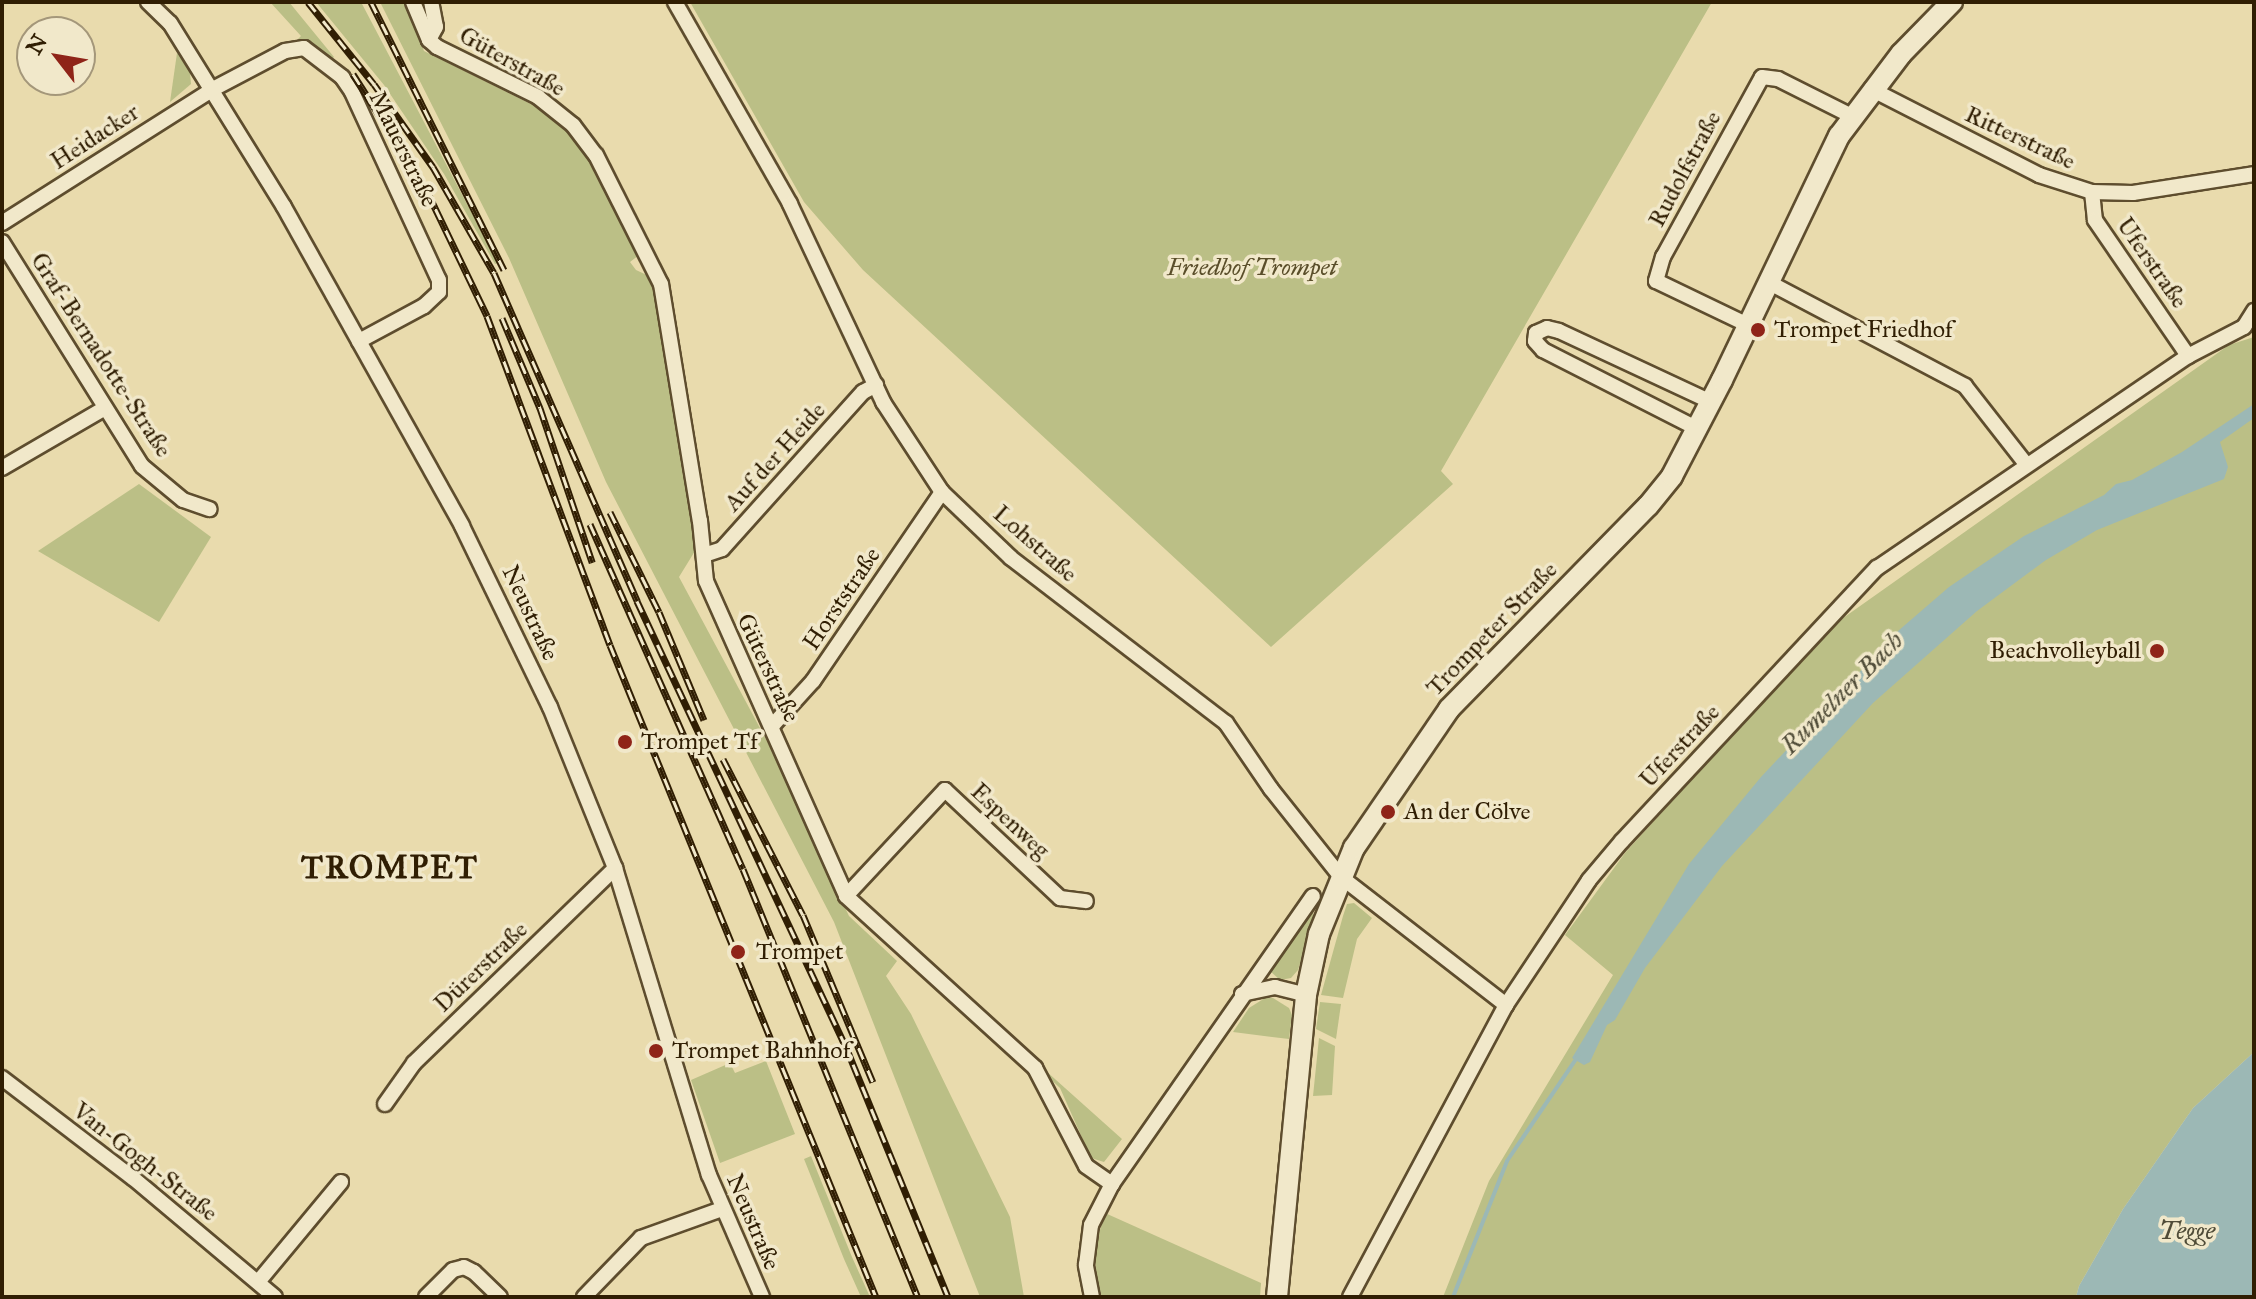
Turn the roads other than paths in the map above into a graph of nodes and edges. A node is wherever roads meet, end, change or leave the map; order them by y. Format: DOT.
graph roads {
  1 [pos="413,2"];
  2 [pos="431,2"];
  3 [pos="675,2"];
  4 [pos="1952,2"];
  5 [pos="150,3"];
  6 [pos="429,40"];
  7 [pos="213,89"];
  8 [pos="1871,89"];
  9 [pos="1852,116"];
  10 [pos="2254,174"];
  11 [pos="2092,192"];
  12 [pos="2,223"];
  13 [pos="2,242"];
  14 [pos="1768,282"];
  15 [pos="2254,311"];
  16 [pos="1748,325"];
  17 [pos="359,341"];
  18 [pos="2188,356"];
  19 [pos="876,385"];
  20 [pos="1711,402"];
  21 [pos="105,408"];
  22 [pos="1698,429"];
  23 [pos="2026,464"];
  24 [pos="2,468"];
  25 [pos="942,492"];
  26 [pos="209,509"];
  27 [pos="704,555"];
  28 [pos="772,726"];
  29 [pos="615,868"];
  30 [pos="1341,877"];
  31 [pos="846,896"];
  32 [pos="1313,896"];
  33 [pos="1086,901"];
  34 [pos="1242,994"];
  35 [pos="1306,995"];
  36 [pos="1506,1005"];
  37 [pos="2,1078"];
  38 [pos="385,1104"];
  39 [pos="341,1182"];
  40 [pos="1112,1184"];
  41 [pos="722,1209"];
  42 [pos="258,1282"];
  43 [pos="275,1297"];
  44 [pos="426,1297"];
  45 [pos="500,1297"];
  46 [pos="584,1297"];
  47 [pos="762,1297"];
  48 [pos="1092,1297"];
  49 [pos="1277,1297"];
  50 [pos="1350,1297"];
  1 -- 6 [label="street, Güterstraße"];
  2 -- 6 [label="street, Güterstraße"];
  3 -- 19 [label="street, Lohstraße"];
  4 -- 8 [label="street, Trompeter Straße"];
  5 -- 7 [label="street, Neustraße"];
  6 -- 27 [label="street, Güterstraße"];
  7 -- 12 [label="street, Heidacker"];
  7 -- 17 [label="street, Neustraße"];
  7 -- 17 [label="street, Mauerstraße"];
  8 -- 9 [label="street, Trompeter Straße"];
  8 -- 11 [label="street, Ritterstraße"];
  9 -- 14 [label="street, Trompeter Straße"];
  9 -- 16 [label="street, Rudolfstraße"];
  10 -- 11 [label="street, Ritterstraße"];
  11 -- 18 [label="street, Uferstraße"];
  13 -- 21 [label="street, Graf-Bernadotte-Straße"];
  14 -- 16 [label="street, Trompeter Straße"];
  14 -- 23 [label="street"];
  15 -- 18 [label="street, Uferstraße"];
  16 -- 20 [label="street, Trompeter Straße"];
  17 -- 29 [label="street, Neustraße"];
  18 -- 23 [label="street, Uferstraße"];
  19 -- 25 [label="street, Lohstraße"];
  19 -- 27 [label="street, Auf der Heide"];
  20 -- 22 [label="street, Trompeter Straße"];
  20 -- 22 [label="street"];
  21 -- 24 [label="street"];
  21 -- 26 [label="street, Graf-Bernadotte-Straße"];
  22 -- 30 [label="street, Trompeter Straße"];
  23 -- 36 [label="street, Uferstraße"];
  25 -- 28 [label="street, Horststraße"];
  25 -- 30 [label="street, Lohstraße"];
  27 -- 28 [label="street, Güterstraße"];
  28 -- 31 [label="street, Güterstraße"];
  29 -- 38 [label="street, Dürerstraße"];
  29 -- 41 [label="street, Neustraße"];
  30 -- 35 [label="street"];
  30 -- 36 [label="street, Lohstraße"];
  31 -- 33 [label="street, Espenweg"];
  31 -- 40 [label="street, Güterstraße"];
  32 -- 34 [label="street"];
  34 -- 35 [label="street"];
  34 -- 40 [label="street"];
  35 -- 49 [label="street"];
  36 -- 50 [label="street, Uferstraße"];
  37 -- 42 [label="street, Van-Gogh-Straße"];
  39 -- 42 [label="street"];
  40 -- 48 [label="street"];
  41 -- 46 [label="street"];
  41 -- 47 [label="street, Neustraße"];
  42 -- 43 [label="street, Van-Gogh-Straße"];
  44 -- 45 [label="street"];
}
